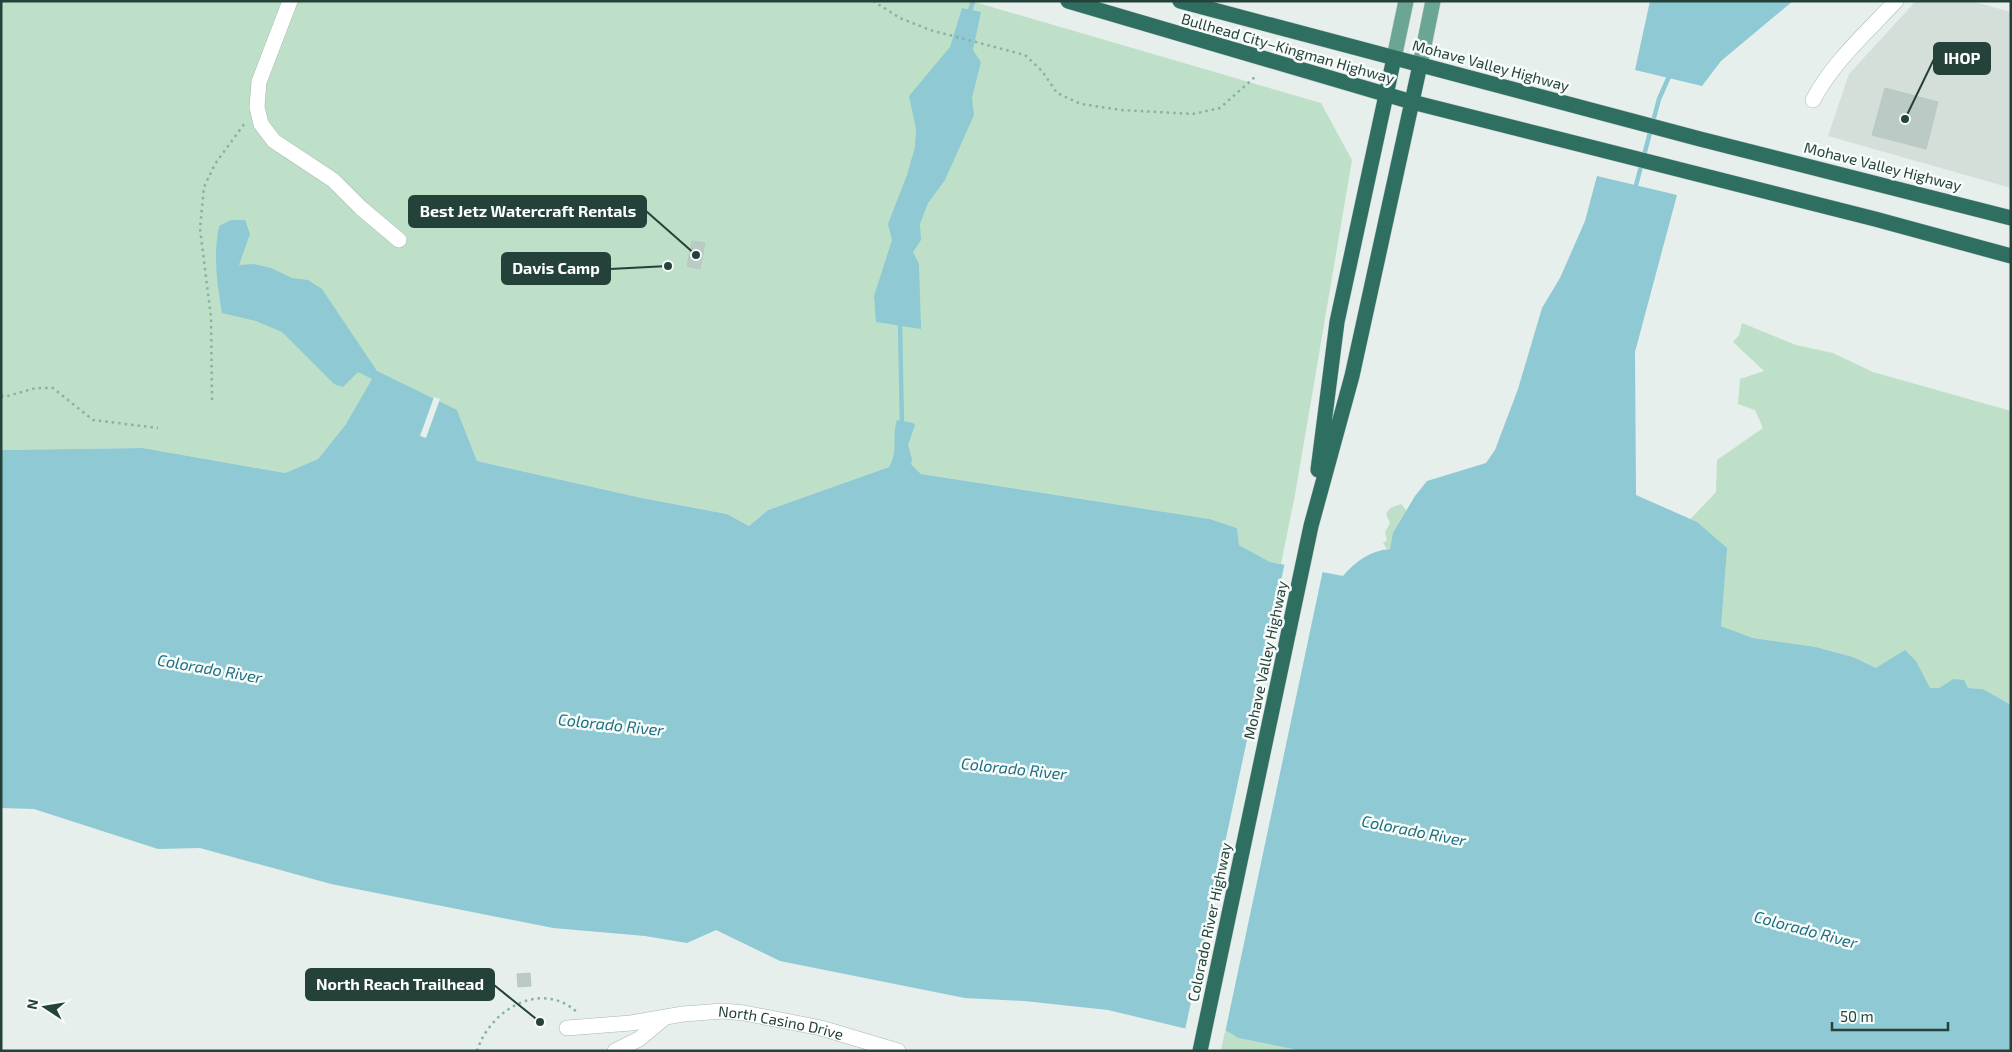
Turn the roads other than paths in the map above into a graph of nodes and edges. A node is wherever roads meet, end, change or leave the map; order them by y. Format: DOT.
graph roads {
  1 [pos="290,1"];
  2 [pos="1068,1"];
  3 [pos="1180,1"];
  4 [pos="1406,1"];
  5 [pos="1433,1"];
  6 [pos="1896,1"];
  7 [pos="1394,58"];
  8 [pos="1420,65"];
  9 [pos="1387,95"];
  10 [pos="1813,100"];
  11 [pos="1412,102"];
  12 [pos="2011,218"];
  13 [pos="399,240"];
  14 [pos="2011,256"];
  15 [pos="1311,526"];
  16 [pos="1253,800"];
  17 [pos="663,1019"];
  18 [pos="567,1028"];
  19 [pos="615,1051"];
  20 [pos="898,1051"];
  21 [pos="1200,1051"];
  1 -- 13 [label="street"];
  2 -- 9 [label="highway, Bullhead City–Kingman Highway"];
  3 -- 7 [label="highway, Bullhead City–Kingman Highway"];
  4 -- 7 [label="main road"];
  5 -- 8 [label="main road"];
  6 -- 10 [label="street"];
  7 -- 8 [label="highway, Mohave Valley Highway"];
  7 -- 9 [label="highway, Mohave Valley Highway"];
  8 -- 11 [label="highway, Mohave Valley Highway"];
  8 -- 12 [label="highway, Mohave Valley Highway"];
  9 -- 11 [label="highway, Bullhead City–Kingman Highway"];
  9 -- 15 [label="highway, Mohave Valley Highway"];
  11 -- 14 [label="highway"];
  11 -- 15 [label="highway, Mohave Valley Highway"];
  15 -- 16 [label="highway, Mohave Valley Highway"];
  16 -- 21 [label="highway, Colorado River Highway"];
  17 -- 18 [label="street, North Casino Drive"];
  17 -- 19 [label="street, North Casino Drive"];
  17 -- 20 [label="street, North Casino Drive"];
}
